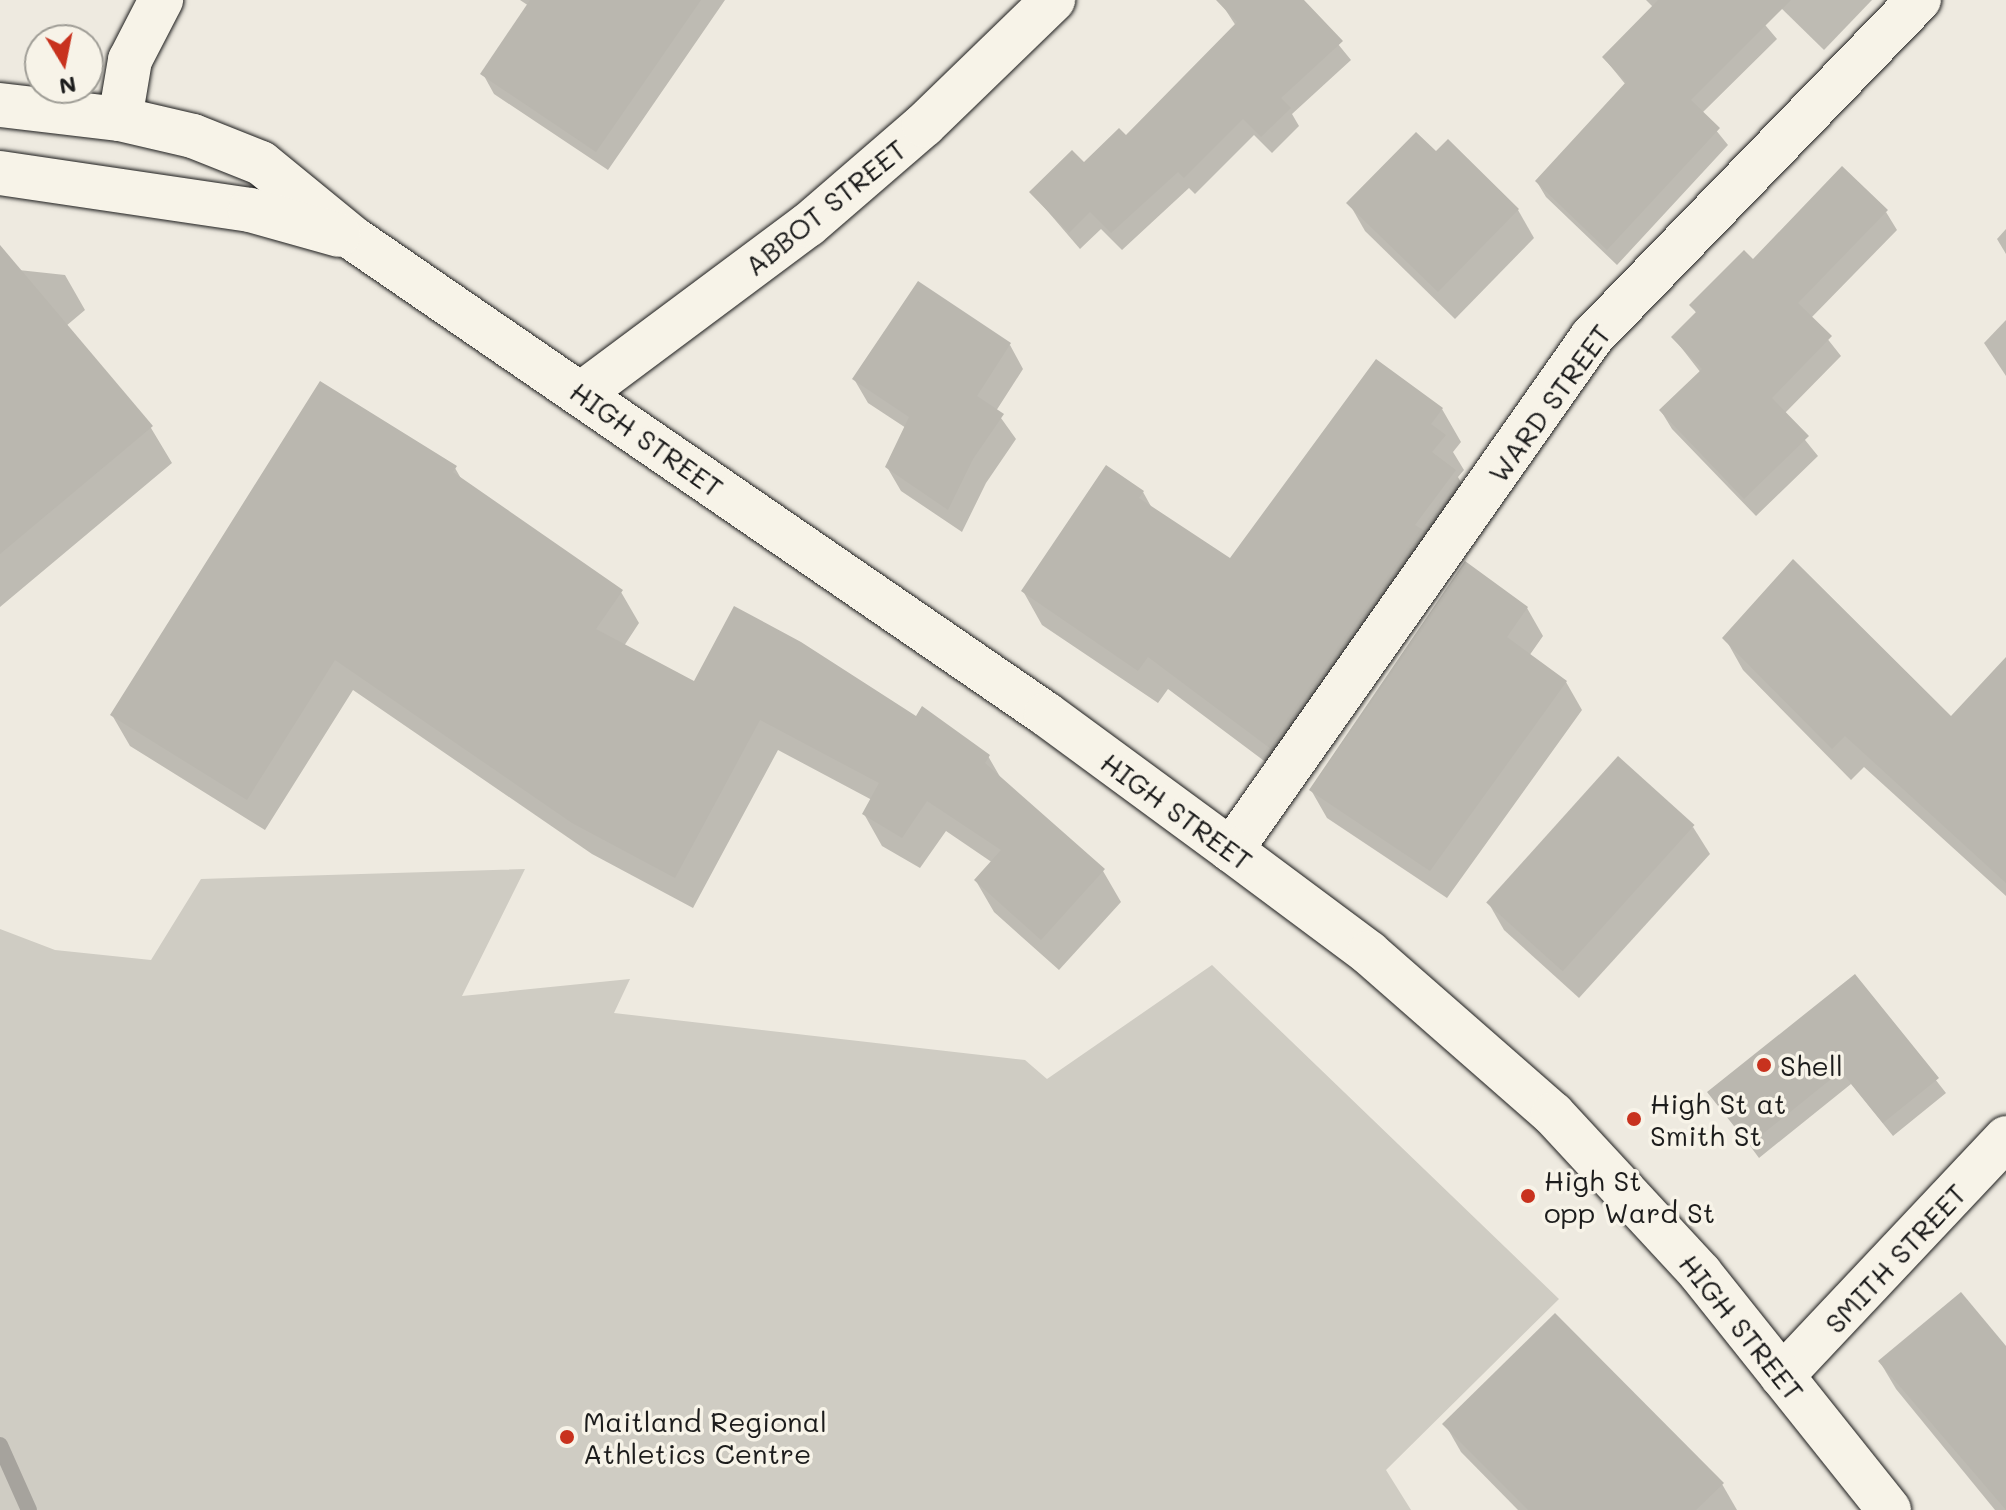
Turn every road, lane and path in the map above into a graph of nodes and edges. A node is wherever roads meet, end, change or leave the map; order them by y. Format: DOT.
graph roads {
  1 [pos="161,0"];
  2 [pos="1053,0"];
  3 [pos="1919,0"];
  4 [pos="0,105"];
  5 [pos="120,119"];
  6 [pos="0,156"];
  7 [pos="0,173"];
  8 [pos="67,180"];
  9 [pos="354,239"];
  10 [pos="581,394"];
  11 [pos="1231,850"];
  12 [pos="2006,1138"];
  13 [pos="1782,1376"];
  14 [pos="1889,1510"];
  1 -- 5 [label="main road"];
  2 -- 10 [label="main road, ABBOT STREET"];
  3 -- 11 [label="main road, WARD STREET"];
  4 -- 5 [label="main road, HIGH STREET"];
  5 -- 9 [label="main road, HIGH STREET"];
  6 -- 8 [label="main road"];
  7 -- 8 [label="main road, HIGH STREET"];
  8 -- 9 [label="main road, HIGH STREET"];
  9 -- 10 [label="main road, HIGH STREET"];
  10 -- 11 [label="main road, HIGH STREET"];
  11 -- 13 [label="main road, HIGH STREET"];
  12 -- 13 [label="main road, SMITH STREET"];
  13 -- 14 [label="main road, HIGH STREET"];
}
